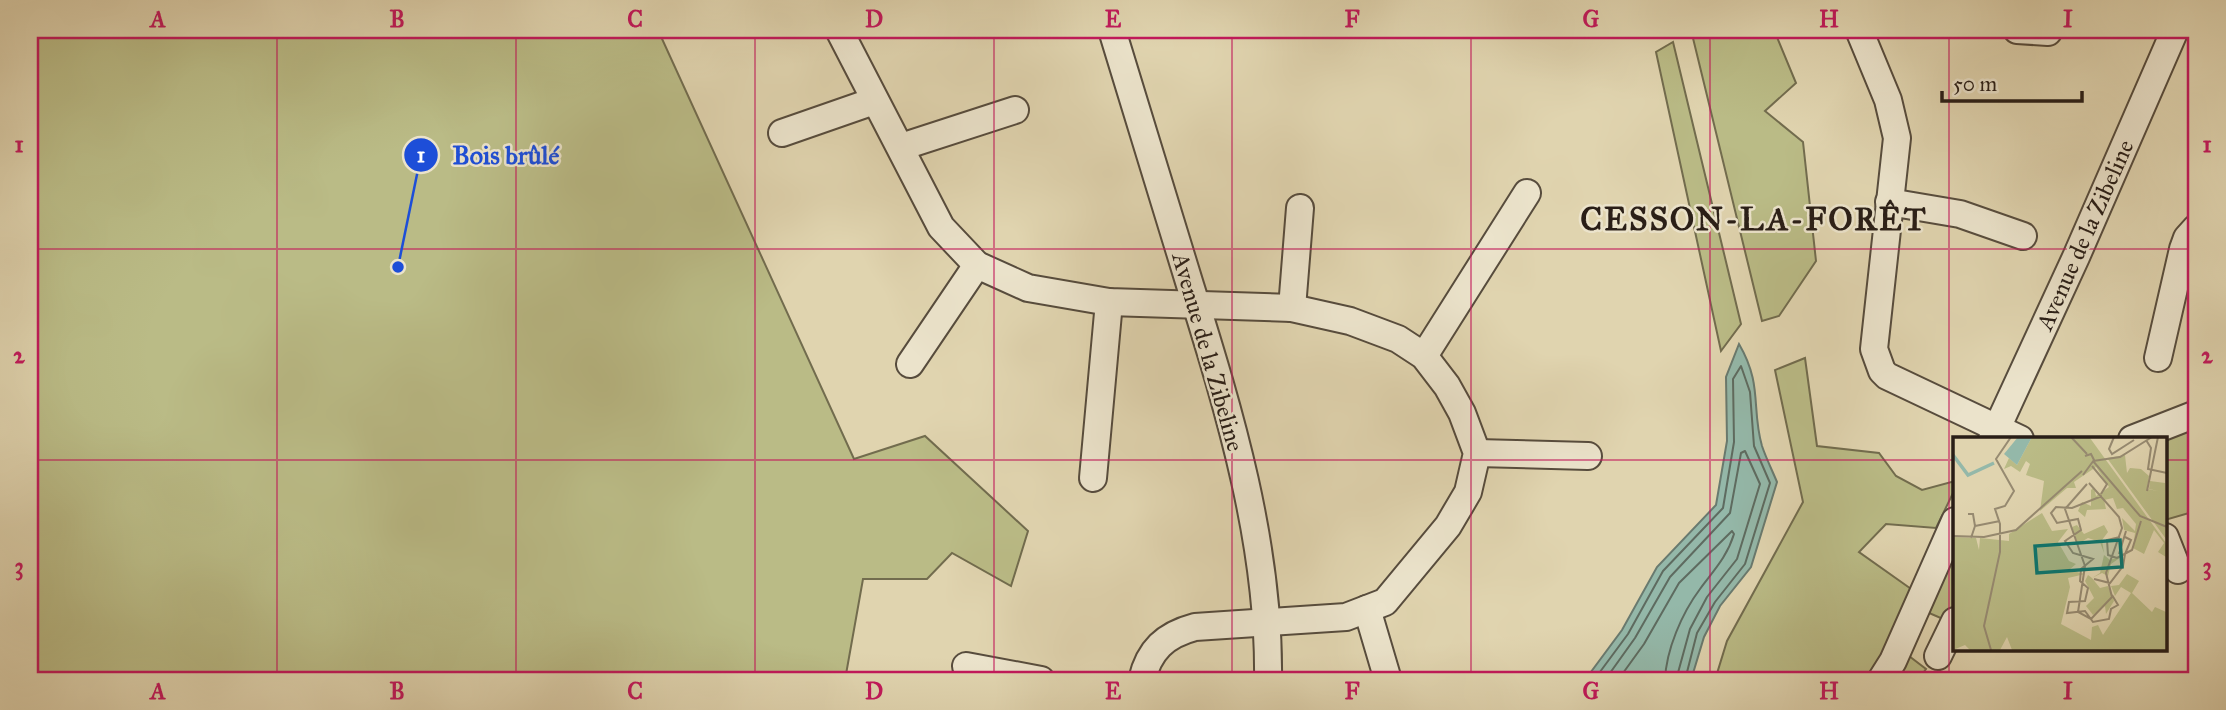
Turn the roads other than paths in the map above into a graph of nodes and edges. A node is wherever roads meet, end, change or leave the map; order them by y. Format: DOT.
graph roads {
  1 [pos="839,30"];
  2 [pos="1112,30"];
  3 [pos="1858,30"];
  4 [pos="2017,30"];
  5 [pos="2175,30"];
  6 [pos="2048,32"];
  7 [pos="874,101"];
  8 [pos="1015,110"];
  9 [pos="782,133"];
  10 [pos="901,147"];
  11 [pos="1527,193"];
  12 [pos="1889,202"];
  13 [pos="1300,208"];
  14 [pos="2196,229"];
  15 [pos="2022,236"];
  16 [pos="977,265"];
  17 [pos="1109,303"];
  18 [pos="1196,303"];
  19 [pos="1292,309"];
  20 [pos="1424,356"];
  21 [pos="2158,358"];
  22 [pos="910,364"];
  23 [pos="2196,414"];
  24 [pos="2003,435"];
  25 [pos="2137,437"];
  26 [pos="1477,453"];
  27 [pos="1588,456"];
  28 [pos="1093,478"];
  29 [pos="1953,526"];
  30 [pos="2166,539"];
  31 [pos="2180,570"];
  32 [pos="1367,609"];
  33 [pos="1269,622"];
  34 [pos="1953,625"];
  35 [pos="1938,656"];
  36 [pos="966,666"];
  37 [pos="1041,680"];
  38 [pos="1142,680"];
  39 [pos="1268,680"];
  40 [pos="1388,680"];
  41 [pos="1881,680"];
  1 -- 7 [label="street"];
  2 -- 18 [label="street, Avenue de la Zibeline"];
  3 -- 12 [label="street"];
  4 -- 6 [label="street"];
  5 -- 24 [label="street, Avenue de la Zibeline"];
  7 -- 9 [label="street"];
  7 -- 10 [label="street"];
  8 -- 10 [label="street"];
  10 -- 16 [label="street"];
  11 -- 20 [label="street"];
  12 -- 15 [label="street"];
  12 -- 24 [label="street"];
  13 -- 19 [label="street"];
  14 -- 21 [label="street"];
  16 -- 17 [label="street"];
  16 -- 22 [label="street"];
  17 -- 18 [label="street"];
  17 -- 28 [label="street"];
  18 -- 19 [label="street"];
  18 -- 33 [label="street, Avenue de la Zibeline"];
  19 -- 20 [label="street"];
  20 -- 26 [label="street"];
  23 -- 25 [label="street"];
  26 -- 27 [label="street"];
  26 -- 32 [label="street"];
  29 -- 41 [label="street"];
  30 -- 31 [label="street"];
  32 -- 33 [label="street"];
  32 -- 40 [label="street"];
  33 -- 38 [label="street"];
  33 -- 39 [label="street, Avenue de la Zibeline"];
  34 -- 35 [label="street"];
  36 -- 37 [label="street"];
}
